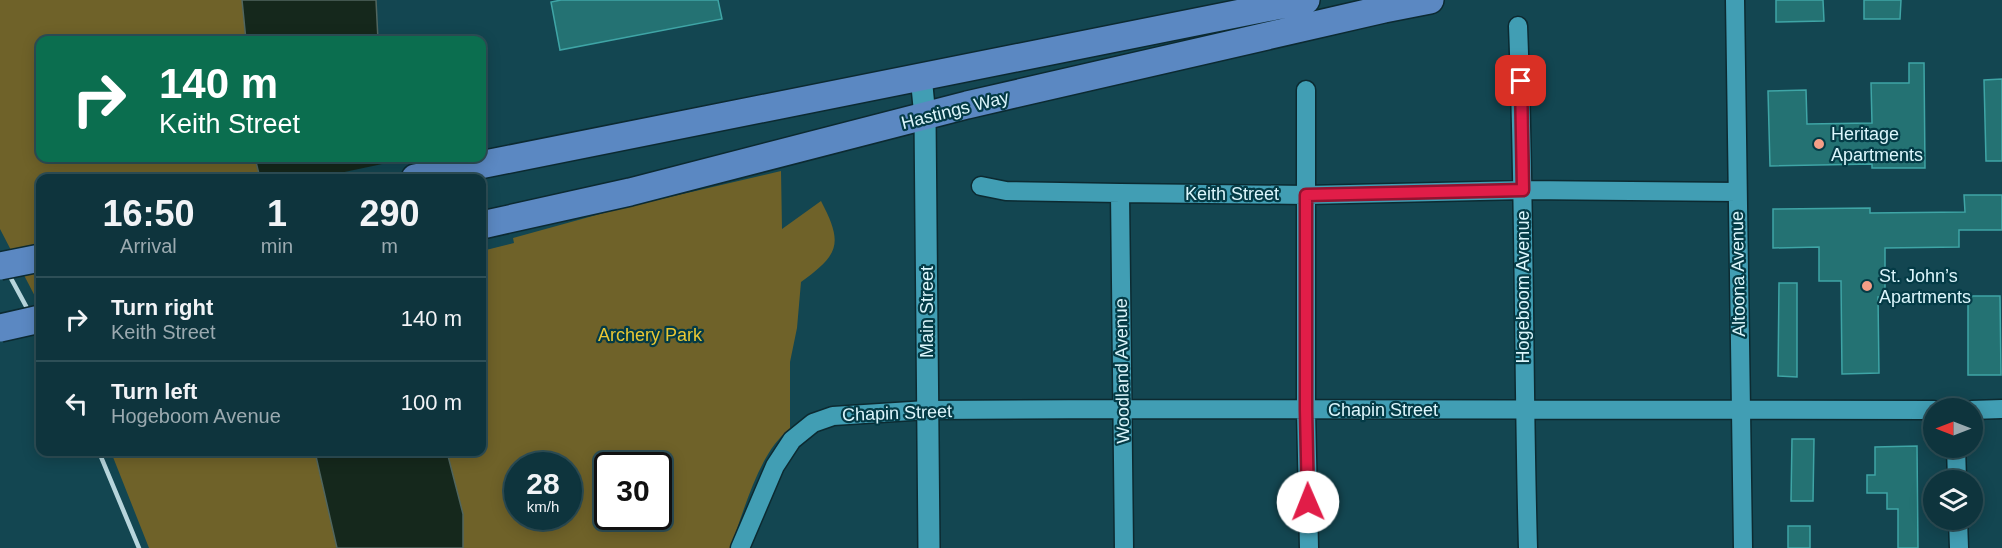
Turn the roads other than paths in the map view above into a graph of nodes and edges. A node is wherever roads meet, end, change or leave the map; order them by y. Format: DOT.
graph roads {
  1 [pos="1306,0"];
  2 [pos="1430,0"];
  3 [pos="1735,0"];
  4 [pos="1518,26"];
  5 [pos="921,76"];
  6 [pos="1306,90"];
  7 [pos="925,117"];
  8 [pos="434,174"];
  9 [pos="981,186"];
  10 [pos="1523,190"];
  11 [pos="1737,192"];
  12 [pos="1120,193"];
  13 [pos="1306,195"];
  14 [pos="486,224"];
  15 [pos="36,259"];
  16 [pos="0,266"];
  17 [pos="36,320"];
  18 [pos="0,328"];
  19 [pos="1122,409"];
  20 [pos="2002,409"];
  21 [pos="927,410"];
  22 [pos="1306,410"];
  23 [pos="1524,410"];
  24 [pos="1740,410"];
  25 [pos="1923,410"];
  26 [pos="1983,410"];
  27 [pos="1958,530"];
  28 [pos="740,548"];
  29 [pos="929,548"];
  30 [pos="1124,548"];
  31 [pos="1309,548"];
  32 [pos="1528,548"];
  33 [pos="1743,548"];
  34 [pos="1959,548"];
  1 -- 5 [label="main road, Hastings Way"];
  2 -- 7 [label="main road, Hastings Way"];
  3 -- 11 [label="street, Altoona Avenue"];
  4 -- 10 [label="street, Hogeboom Avenue"];
  5 -- 7 [label="street, Main Street"];
  5 -- 8 [label="main road, Hastings Way"];
  6 -- 13 [label="street"];
  7 -- 14 [label="main road, Hastings Way"];
  7 -- 21 [label="street, Main Street"];
  9 -- 12 [label="street, Keith Street"];
  10 -- 11 [label="street, Keith Street"];
  10 -- 13 [label="street, Keith Street"];
  10 -- 23 [label="street, Hogeboom Avenue"];
  11 -- 24 [label="street, Altoona Avenue"];
  12 -- 13 [label="street, Keith Street"];
  12 -- 19 [label="street, Woodland Avenue"];
  13 -- 22 [label="street"];
  15 -- 16 [label="main road, bridge"];
  17 -- 18 [label="main road, bridge"];
  19 -- 21 [label="street, Chapin Street"];
  19 -- 22 [label="street, Chapin Street"];
  19 -- 30 [label="street, Woodland Avenue"];
  20 -- 26 [label="street"];
  21 -- 28 [label="street, Chapin Street"];
  21 -- 29 [label="street, Main Street"];
  22 -- 23 [label="street, Chapin Street"];
  22 -- 31 [label="street"];
  23 -- 24 [label="street, Chapin Street"];
  23 -- 32 [label="street, Hogeboom Avenue"];
  24 -- 25 [label="street, Chapin Street"];
  24 -- 33 [label="street, Altoona Avenue"];
  27 -- 34 [label="street"];
}
